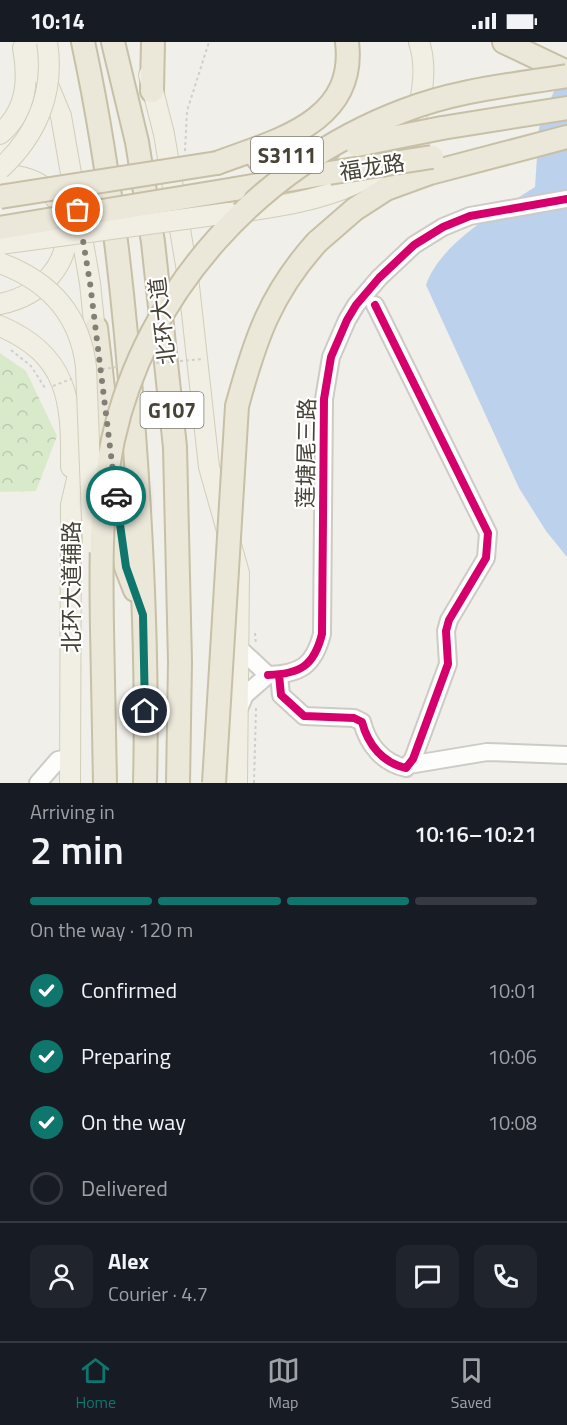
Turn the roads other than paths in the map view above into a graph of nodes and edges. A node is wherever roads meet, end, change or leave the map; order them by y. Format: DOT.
graph roads {
  1 [pos="22,42"];
  2 [pos="30,42"];
  3 [pos="47,42"];
  4 [pos="83,42"];
  5 [pos="113,42"];
  6 [pos="120,42"];
  7 [pos="142,42"];
  8 [pos="153,42"];
  9 [pos="347,42"];
  10 [pos="419,42"];
  11 [pos="504,42"];
  12 [pos="567,74"];
  13 [pos="124,79"];
  14 [pos="152,91"];
  15 [pos="567,108"];
  16 [pos="0,134"];
  17 [pos="567,136"];
  18 [pos="478,156"];
  19 [pos="217,163"];
  20 [pos="0,169"];
  21 [pos="0,175"];
  22 [pos="0,197"];
  23 [pos="567,199"];
  24 [pos="0,228"];
  25 [pos="0,244"];
  26 [pos="0,262"];
  27 [pos="0,304"];
  28 [pos="375,306"];
  29 [pos="0,326"];
  30 [pos="96,328"];
  31 [pos="71,505"];
  32 [pos="143,615"];
  33 [pos="102,629"];
  34 [pos="247,648"];
  35 [pos="274,675"];
  36 [pos="236,714"];
  37 [pos="567,755"];
  38 [pos="70,758"];
  39 [pos="410,765"];
  40 [pos="38,783"];
  41 [pos="70,783"];
  42 [pos="105,783"];
  43 [pos="145,783"];
  44 [pos="178,783"];
  45 [pos="214,783"];
  46 [pos="237,783"];
  1 -- 16 [label="main road"];
  2 -- 30 [label="main road, 北环大道辅路"];
  3 -- 20 [label="main road, bridge"];
  4 -- 32 [label="highway, 北环大道 / G107"];
  5 -- 13 [label="highway, 北环大道 / G107"];
  6 -- 13 [label="highway"];
  7 -- 14 [label="main road"];
  8 -- 14 [label="highway"];
  9 -- 19 [label="highway"];
  10 -- 25 [label="main road, bridge"];
  11 -- 12 [label="highway"];
  12 -- 33 [label="highway, bridge"];
  13 -- 44 [label="highway, 北环大道 / G107"];
  14 -- 34 [label="main road"];
  15 -- 19 [label="highway, 福龙路 / S3111, bridge"];
  17 -- 18 [label="highway, 福龙路 / S3111"];
  18 -- 24 [label="highway, 福龙路 / S3111, bridge"];
  18 -- 45 [label="highway, bridge"];
  19 -- 22 [label="highway, 福龙路 / S3111, bridge"];
  21 -- 27 [label="main road"];
  23 -- 35 [label="street, 莲塘尾三路"];
  26 -- 33 [label="main road, bridge"];
  28 -- 39 [label="street"];
  29 -- 31 [label="main road"];
  30 -- 31 [label="main road, 北环大道辅路"];
  30 -- 32 [label="highway"];
  31 -- 38 [label="main road, 北环大道辅路"];
  32 -- 43 [label="highway, 北环大道 / G107"];
  33 -- 42 [label="highway"];
  34 -- 35 [label="street"];
  34 -- 36 [label="main road"];
  35 -- 36 [label="street"];
  35 -- 39 [label="street"];
  36 -- 46 [label="main road"];
  37 -- 39 [label="street"];
  38 -- 40 [label="street"];
  38 -- 41 [label="main road, 北环大道辅路"];
}
